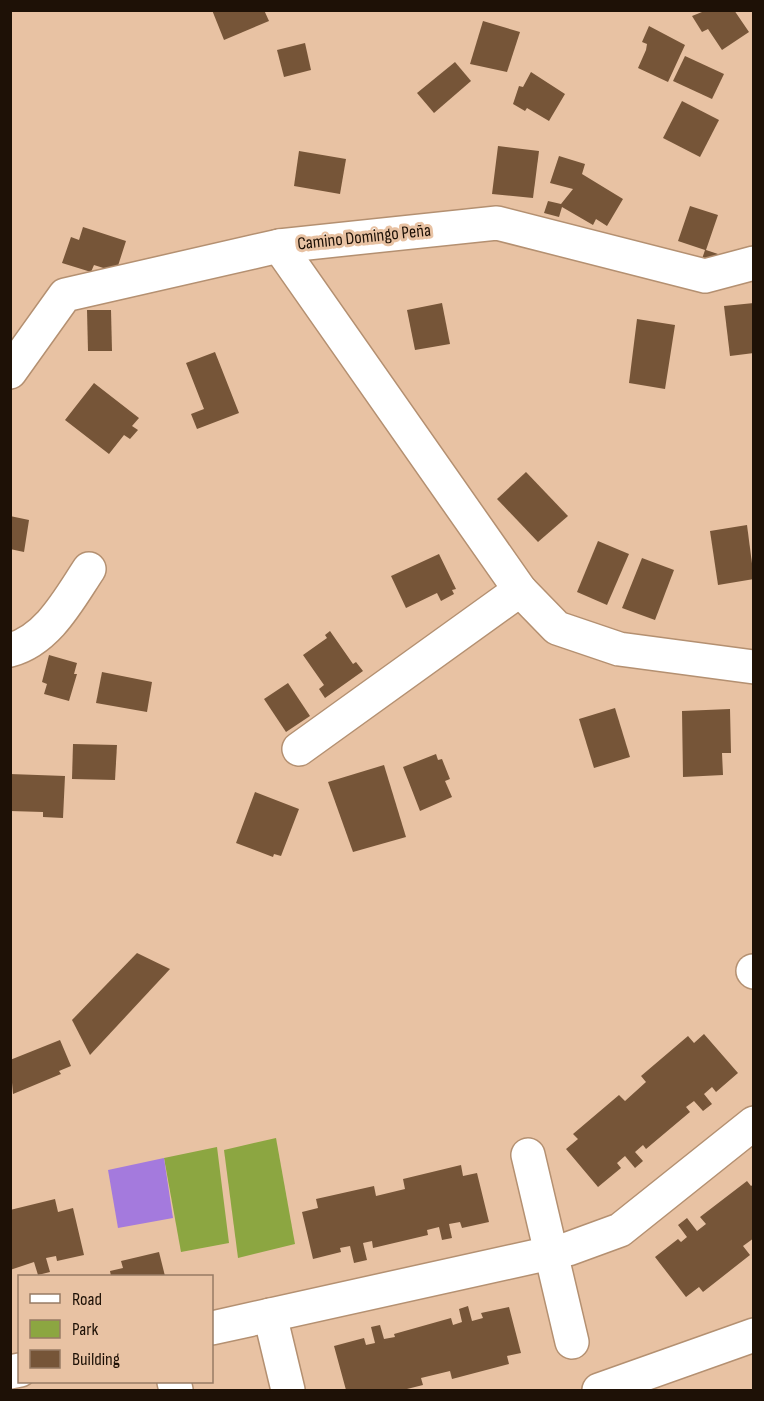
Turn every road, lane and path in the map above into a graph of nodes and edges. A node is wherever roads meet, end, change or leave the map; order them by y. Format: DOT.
graph roads {
  1 [pos="279,246"];
  2 [pos="753,263"];
  3 [pos="10,372"];
  4 [pos="89,569"];
  5 [pos="520,590"];
  6 [pos="10,650"];
  7 [pos="753,667"];
  8 [pos="299,749"];
  9 [pos="753,1123"];
  10 [pos="528,1155"];
  11 [pos="551,1253"];
  12 [pos="270,1315"];
  13 [pos="213,1328"];
  14 [pos="753,1335"];
  15 [pos="572,1342"];
  16 [pos="288,1390"];
  17 [pos="599,1390"];
  1 -- 2 [label="street, Camino Domingo Peña"];
  1 -- 3 [label="street, Camino Domingo Peña"];
  1 -- 5 [label="street"];
  4 -- 6 [label="street"];
  5 -- 7 [label="street"];
  5 -- 8 [label="street"];
  9 -- 11 [label="street"];
  10 -- 11 [label="street"];
  11 -- 12 [label="street"];
  11 -- 15 [label="street"];
  12 -- 13 [label="street"];
  12 -- 16 [label="street"];
  14 -- 17 [label="street"];
}
